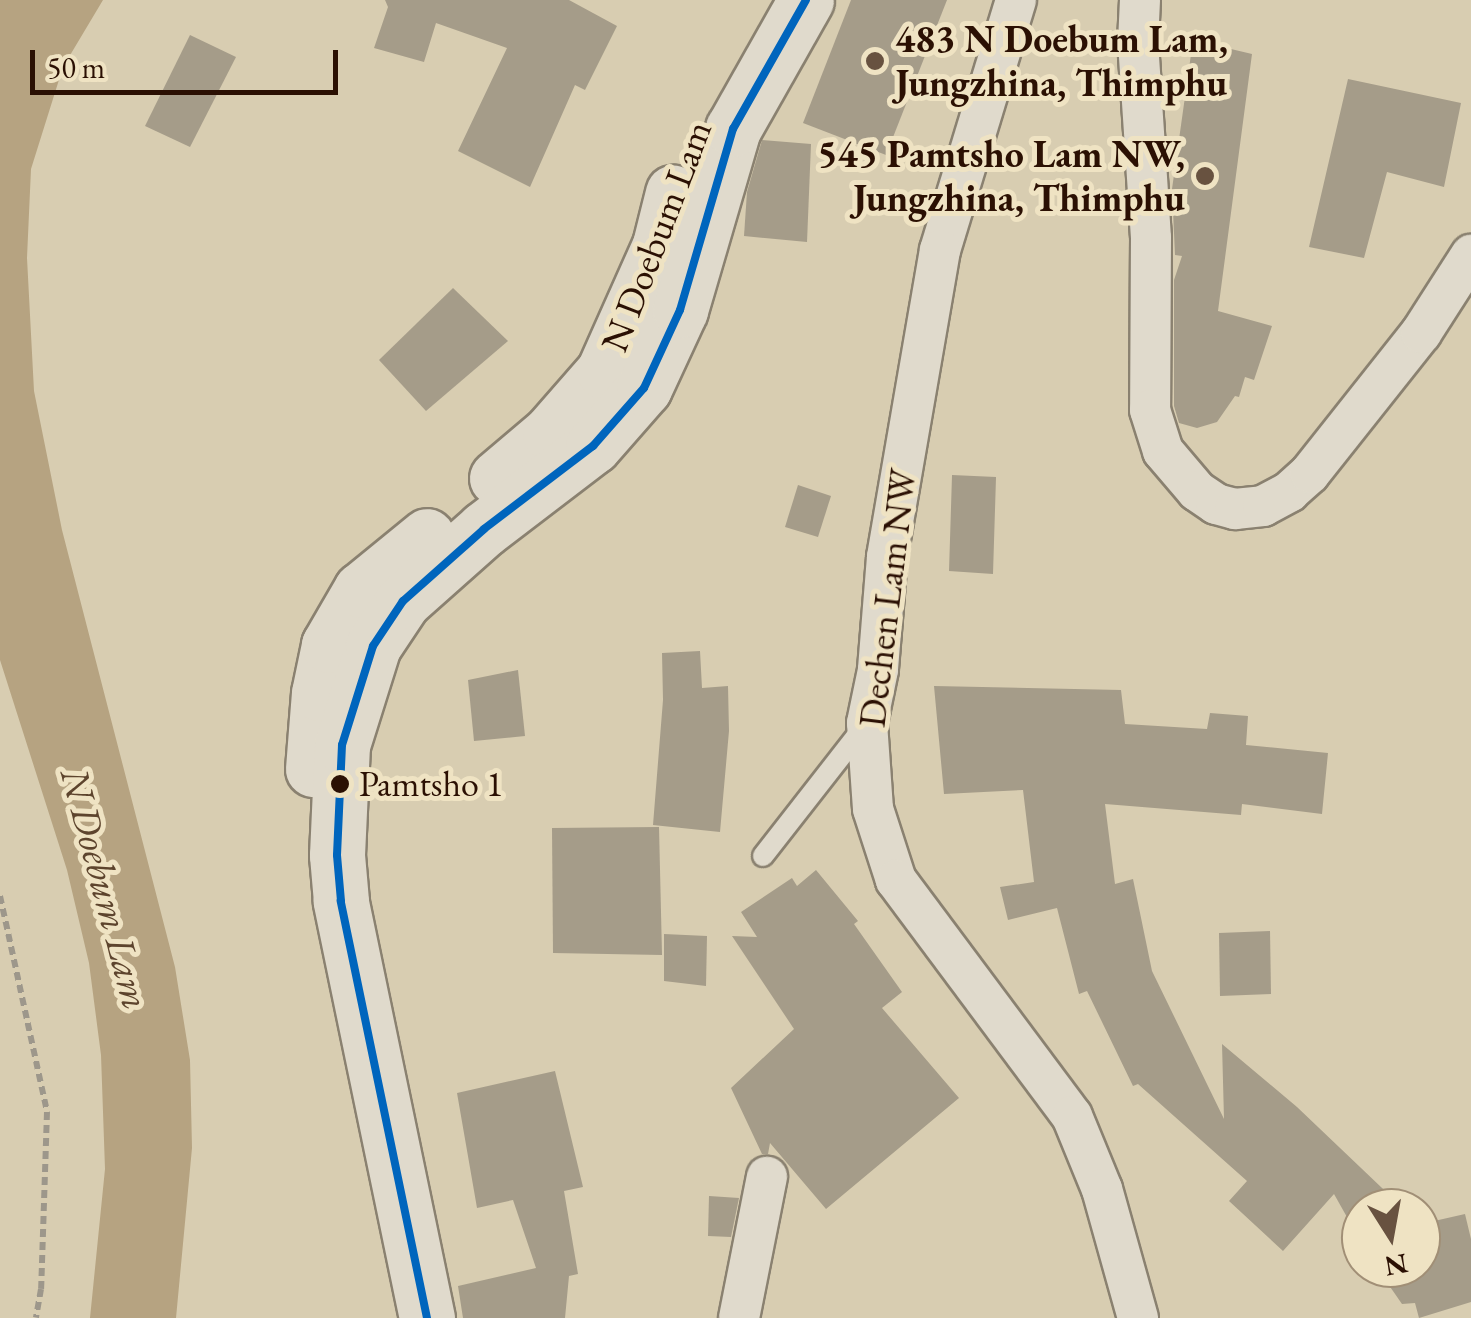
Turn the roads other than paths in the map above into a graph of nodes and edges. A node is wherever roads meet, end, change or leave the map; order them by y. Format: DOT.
graph roads {
  1 [pos="764,0"];
  2 [pos="806,0"];
  3 [pos="1016,0"];
  4 [pos="1140,0"];
  5 [pos="1471,255"];
  6 [pos="867,722"];
  7 [pos="762,856"];
  8 [pos="768,1178"];
  9 [pos="400,1318"];
  10 [pos="427,1318"];
  11 [pos="739,1318"];
  12 [pos="1138,1318"];
  1 -- 9 [label="main road, N Doebum Lam"];
  2 -- 10 [label="main road, N Doebum Lam"];
  3 -- 6 [label="street, Dechen Lam NW"];
  4 -- 5 [label="street"];
  6 -- 7 [label="lane"];
  6 -- 12 [label="street, Dechen Lam NW"];
  8 -- 11 [label="street"];
}
